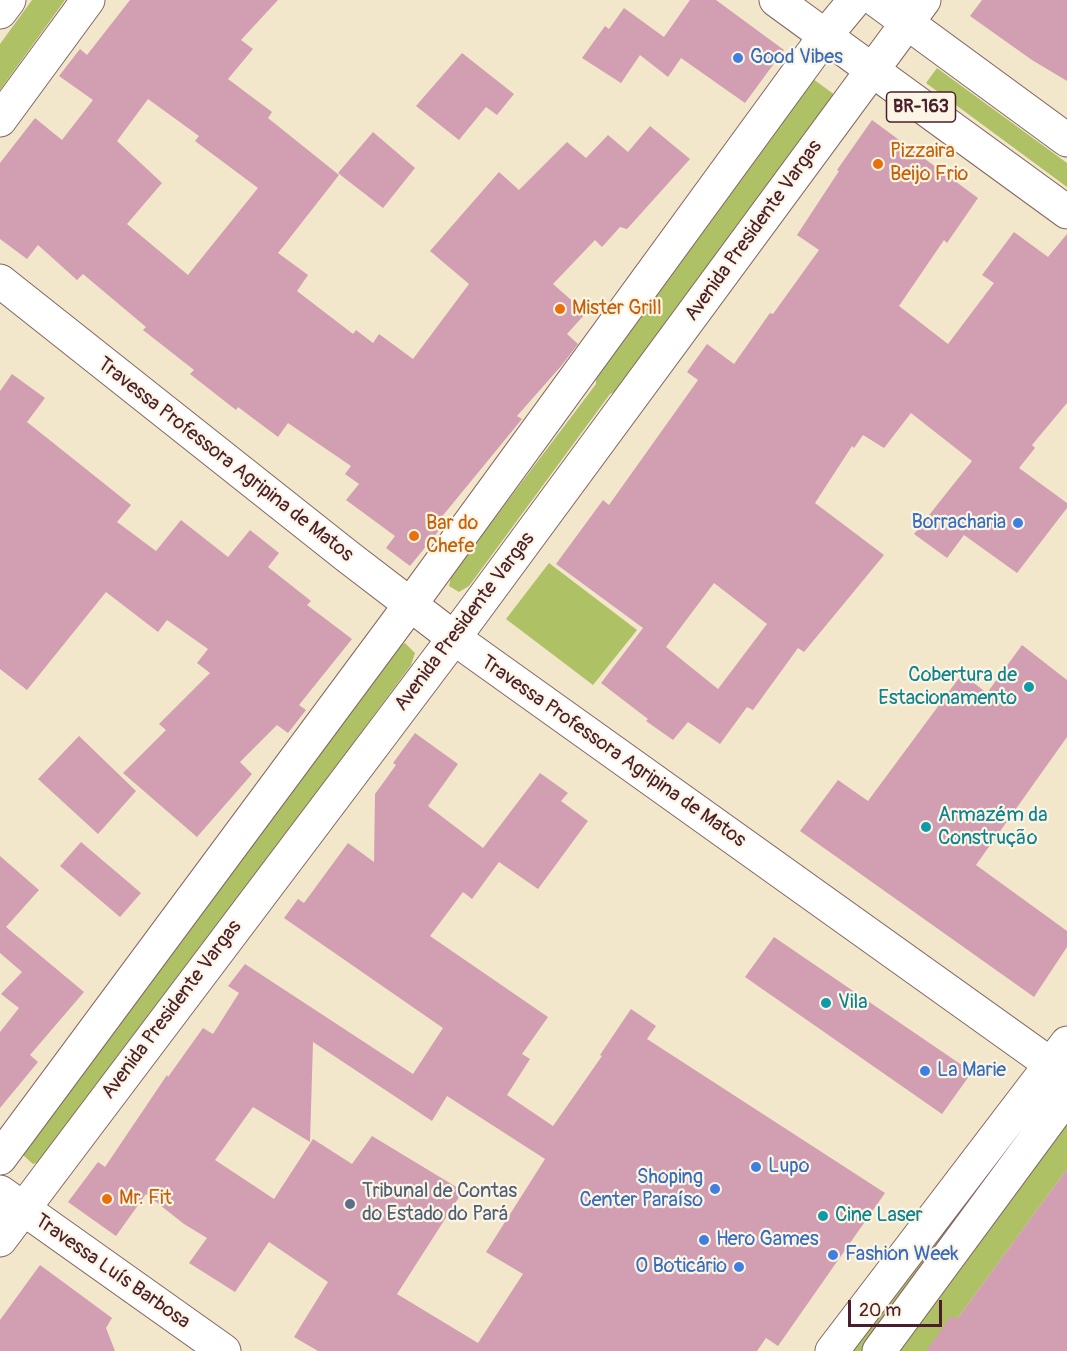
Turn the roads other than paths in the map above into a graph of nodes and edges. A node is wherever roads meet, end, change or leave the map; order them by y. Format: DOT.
graph roads {
  1 [pos="9,0"];
  2 [pos="88,0"];
  3 [pos="776,0"];
  4 [pos="855,0"];
  5 [pos="876,0"];
  6 [pos="915,11"];
  7 [pos="0,12"];
  8 [pos="825,36"];
  9 [pos="872,71"];
  10 [pos="0,120"];
  11 [pos="1067,140"];
  12 [pos="1067,212"];
  13 [pos="0,281"];
  14 [pos="410,605"];
  15 [pos="454,638"];
  16 [pos="1062,1061"];
  17 [pos="1067,1096"];
  18 [pos="0,1158"];
  19 [pos="11,1201"];
  20 [pos="0,1240"];
  21 [pos="224,1351"];
  22 [pos="832,1351"];
  23 [pos="879,1351"];
  1 -- 7 [label="main road"];
  2 -- 10 [label="main road"];
  3 -- 8 [label="main road, BR-163"];
  4 -- 8 [label="main road"];
  5 -- 6 [label="main road, BR-163"];
  6 -- 9 [label="main road, Avenida Presidente Vargas"];
  6 -- 11 [label="main road, BR-163"];
  8 -- 9 [label="main road, BR-163"];
  8 -- 14 [label="main road"];
  9 -- 12 [label="main road, BR-163"];
  9 -- 15 [label="main road, Avenida Presidente Vargas"];
  13 -- 14 [label="main road, Travessa Professora Agripina de Matos"];
  14 -- 15 [label="main road, Travessa Professora Agripina de Matos"];
  14 -- 18 [label="main road"];
  15 -- 16 [label="main road, Travessa Professora Agripina de Matos"];
  15 -- 19 [label="main road, Avenida Presidente Vargas"];
  16 -- 22 [label="main road"];
  17 -- 23 [label="main road"];
  19 -- 20 [label="main road, Avenida Presidente Vargas"];
  19 -- 21 [label="main road, Travessa Luís Barbosa"];
}
